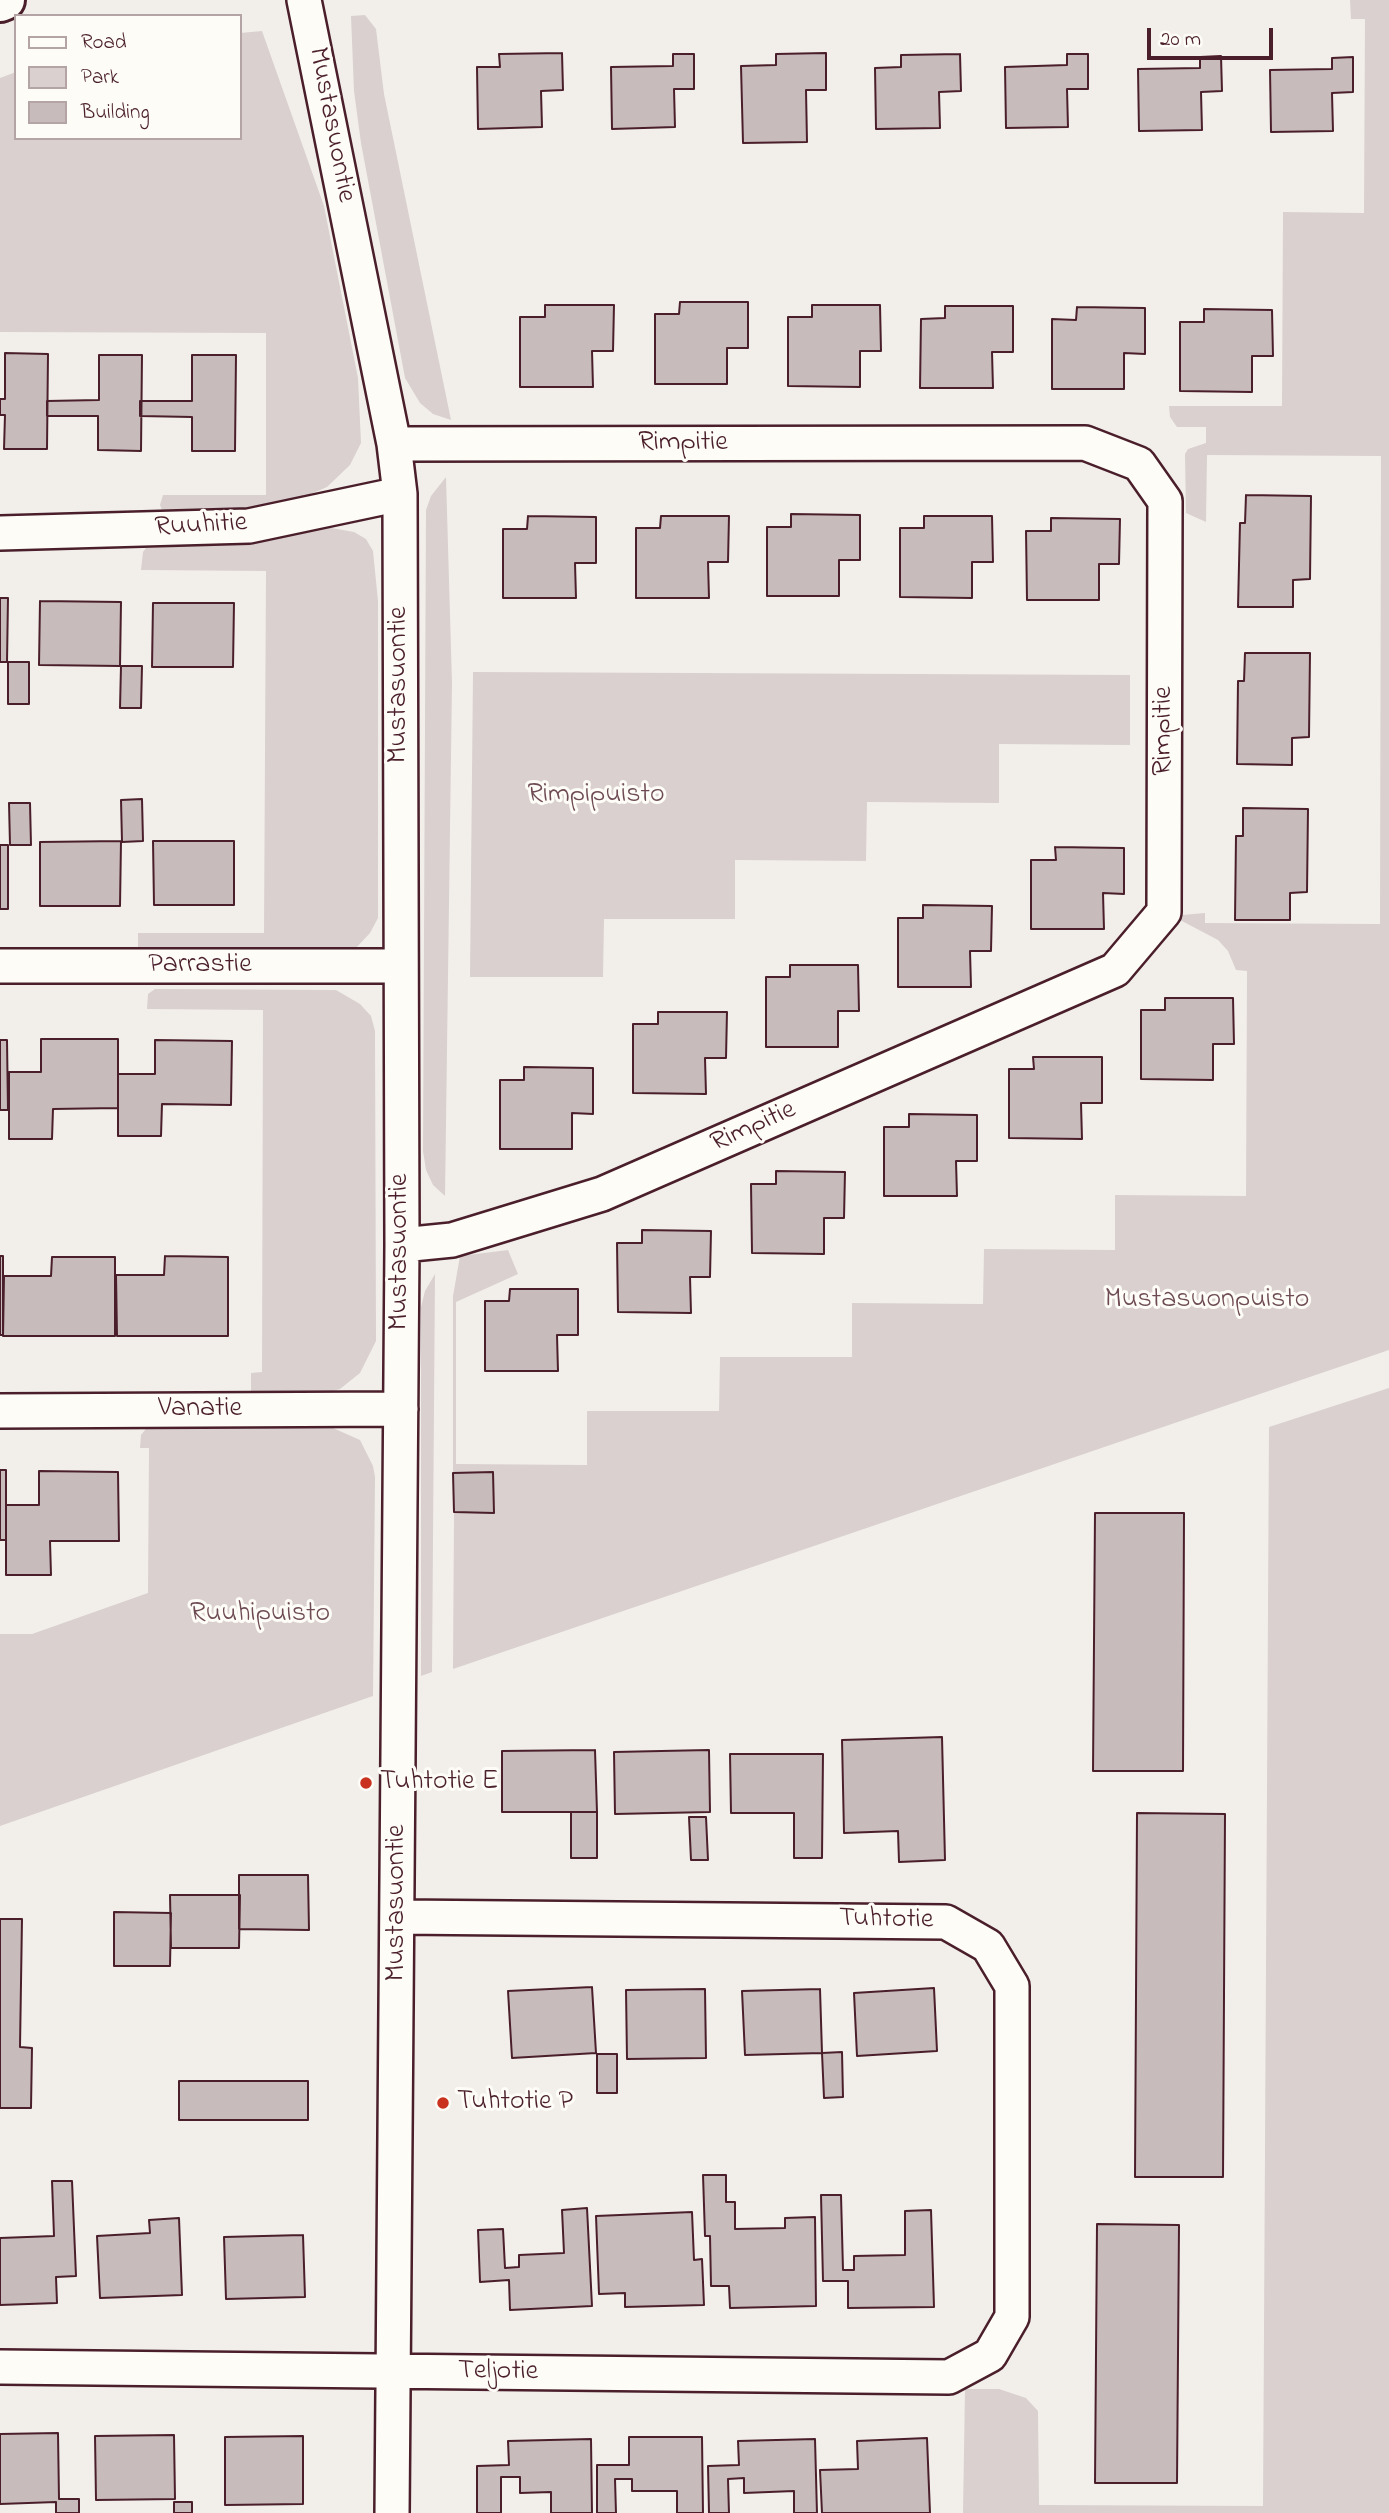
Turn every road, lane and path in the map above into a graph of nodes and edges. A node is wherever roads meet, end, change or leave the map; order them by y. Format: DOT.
graph roads {
  1 [pos="5,0"];
  2 [pos="304,0"];
  3 [pos="0,2"];
  4 [pos="394,444"];
  5 [pos="400,494"];
  6 [pos="0,533"];
  7 [pos="0,966"];
  8 [pos="401,966"];
  9 [pos="401,1245"];
  10 [pos="401,1409"];
  11 [pos="0,1411"];
  12 [pos="399,1917"];
  13 [pos="990,2355"];
  14 [pos="0,2367"];
  15 [pos="392,2370"];
  16 [pos="392,2513"];
  1 -- 3 [label="street"];
  2 -- 4 [label="street, Mustasuontie"];
  4 -- 5 [label="street, Mustasuontie"];
  4 -- 9 [label="street, Rimpitie"];
  5 -- 6 [label="street, Ruuhitie"];
  5 -- 8 [label="street, Mustasuontie"];
  7 -- 8 [label="street, Parrastie"];
  8 -- 9 [label="street, Mustasuontie"];
  9 -- 10 [label="street, Mustasuontie"];
  10 -- 11 [label="street, Vanatie"];
  10 -- 12 [label="street, Mustasuontie"];
  12 -- 13 [label="street, Tuhtotie"];
  12 -- 15 [label="street, Mustasuontie"];
  13 -- 15 [label="street, Teljotie"];
  14 -- 15 [label="street, Teljotie"];
  15 -- 16 [label="street, Mustasuontie"];
}
